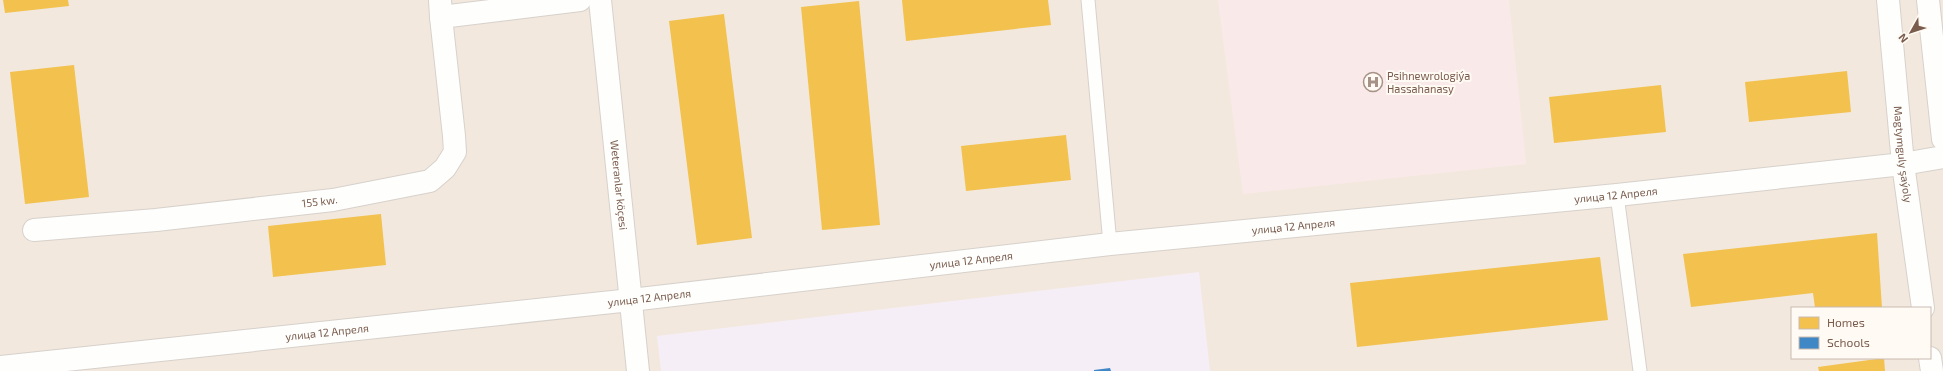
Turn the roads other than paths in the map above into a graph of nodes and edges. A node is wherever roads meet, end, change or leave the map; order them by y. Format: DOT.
graph roads {
  1 [pos="580,0"];
  2 [pos="600,0"];
  3 [pos="1088,0"];
  4 [pos="1888,0"];
  5 [pos="1928,0"];
  6 [pos="440,9"];
  7 [pos="1943,138"];
  8 [pos="1943,157"];
  9 [pos="1903,164"];
  10 [pos="1617,195"];
  11 [pos="34,230"];
  12 [pos="1110,244"];
  13 [pos="631,300"];
  14 [pos="1923,307"];
  15 [pos="1930,359"];
  16 [pos="0,367"];
  17 [pos="638,371"];
  18 [pos="1640,371"];
  19 [pos="1932,371"];
  1 -- 6 [label="street"];
  2 -- 13 [label="street, Weteranlar köçesi"];
  3 -- 12 [label="lane"];
  4 -- 9 [label="street, Magtymguly şaýoly"];
  5 -- 7 [label="street"];
  6 -- 11 [label="street, 155 kw."];
  8 -- 9 [label="street, улица 12 Апреля"];
  9 -- 10 [label="street, улица 12 Апреля"];
  9 -- 14 [label="street, Magtymguly şaýoly"];
  10 -- 12 [label="street, улица 12 Апреля"];
  10 -- 18 [label="lane"];
  12 -- 13 [label="street, улица 12 Апреля"];
  13 -- 16 [label="street, улица 12 Апреля"];
  13 -- 17 [label="street, Weteranlar köçesi"];
  15 -- 19 [label="street"];
}
